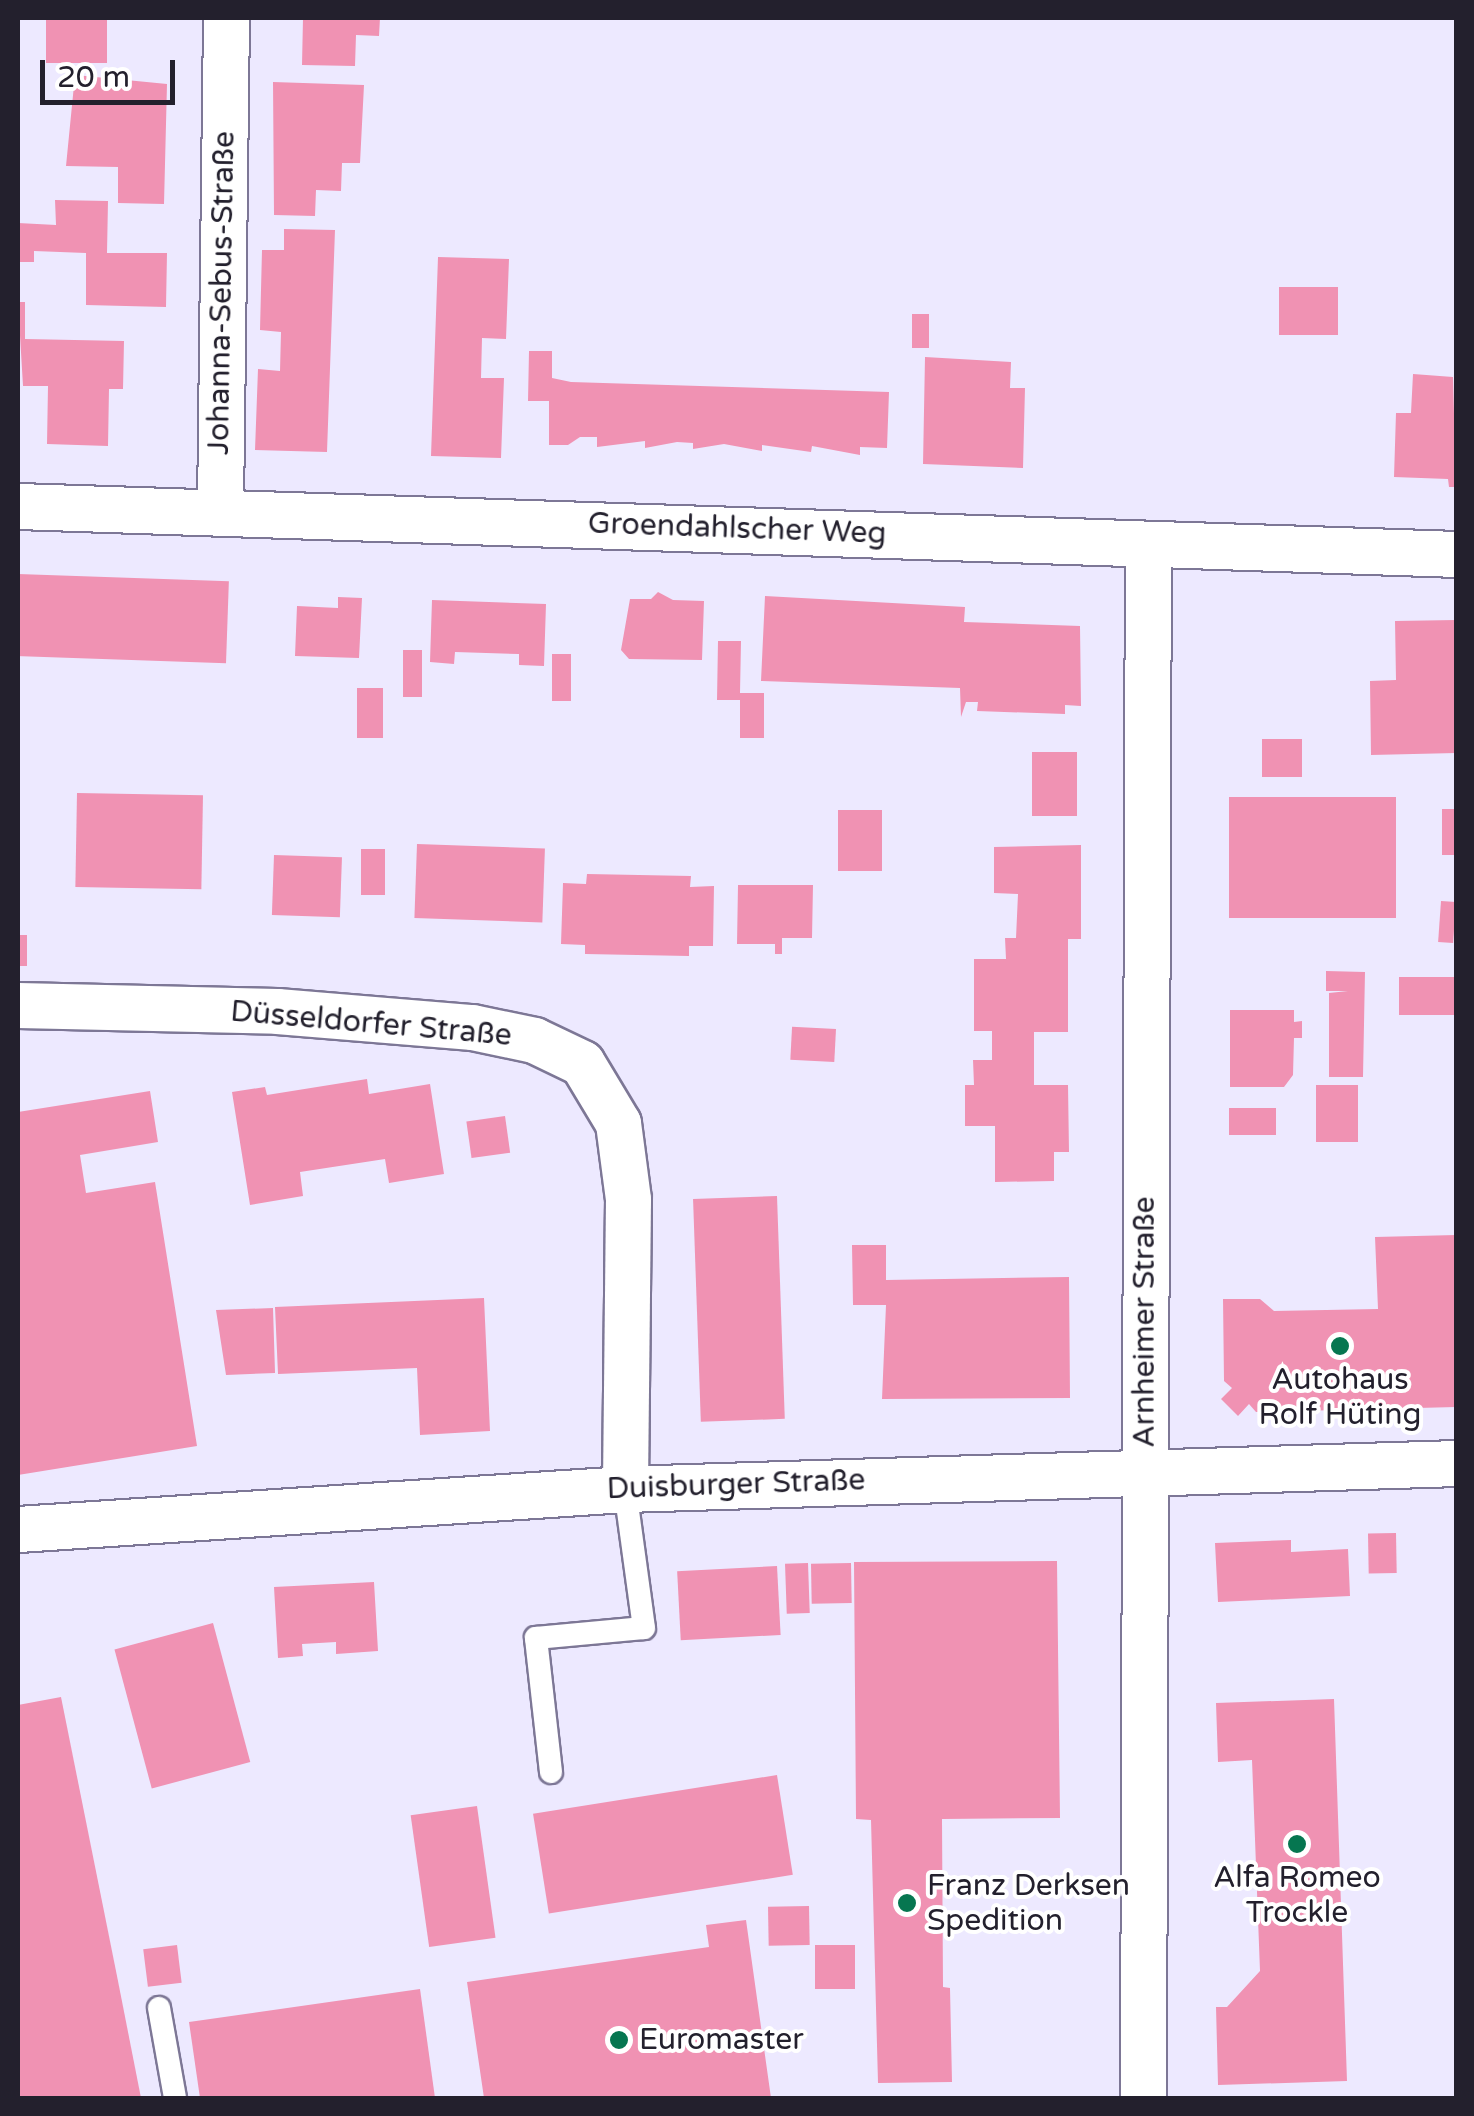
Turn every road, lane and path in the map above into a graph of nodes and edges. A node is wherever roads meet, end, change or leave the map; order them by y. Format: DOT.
graph roads {
  1 [pos="226,18"];
  2 [pos="18,506"];
  3 [pos="220,508"];
  4 [pos="1148,546"];
  5 [pos="1456,554"];
  6 [pos="18,1005"];
  7 [pos="1456,1463"];
  8 [pos="1144,1468"];
  9 [pos="626,1489"];
  10 [pos="18,1529"];
  11 [pos="550,1772"];
  12 [pos="159,2008"];
  13 [pos="175,2098"];
  14 [pos="1143,2098"];
  1 -- 3 [label="street, Johanna-Sebus-Straße"];
  2 -- 3 [label="street, Groendahlscher Weg"];
  3 -- 4 [label="street, Groendahlscher Weg"];
  4 -- 5 [label="street, Groendahlscher Weg"];
  4 -- 8 [label="street, Arnheimer Straße"];
  6 -- 9 [label="street, Düsseldorfer Straße"];
  7 -- 8 [label="street, Duisburger Straße"];
  8 -- 9 [label="street, Duisburger Straße"];
  8 -- 14 [label="street, Arnheimer Straße"];
  9 -- 10 [label="street, Duisburger Straße"];
  9 -- 11 [label="lane"];
  12 -- 13 [label="lane"];
}
